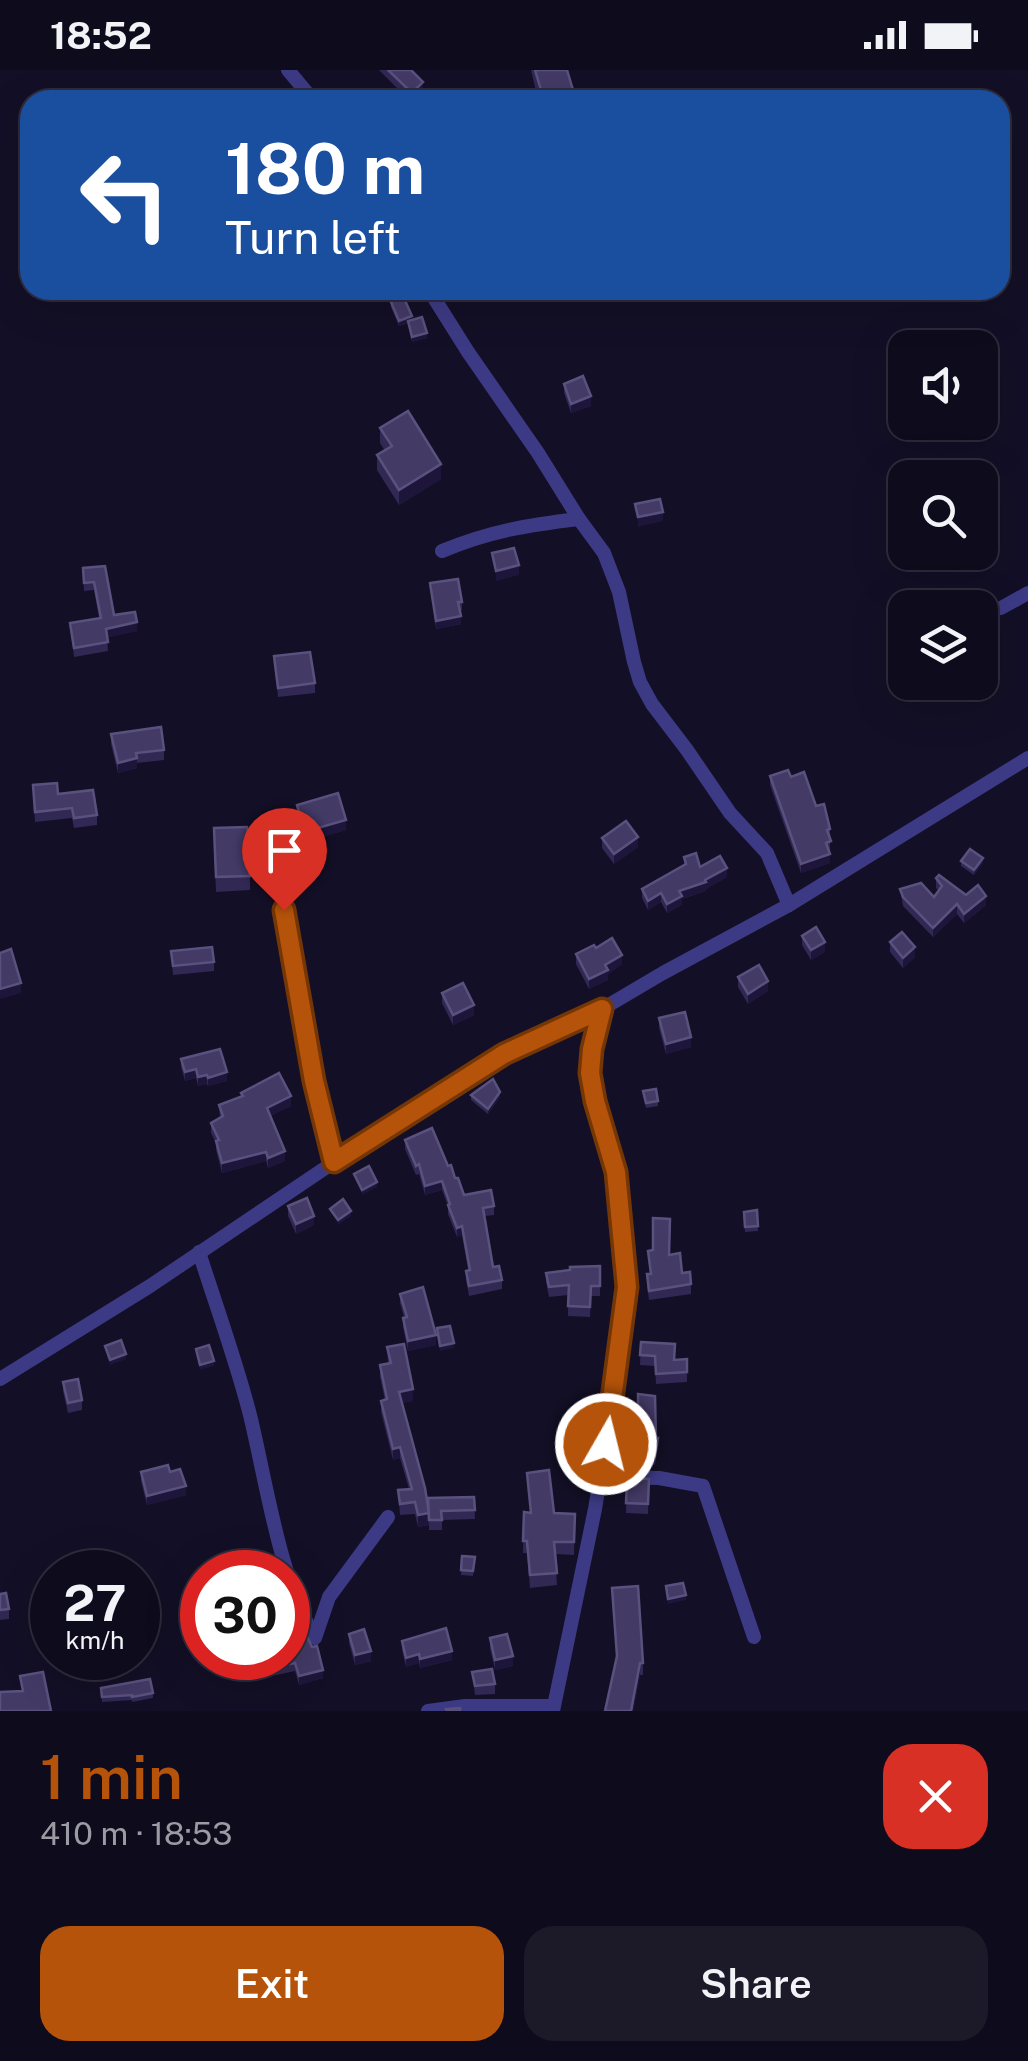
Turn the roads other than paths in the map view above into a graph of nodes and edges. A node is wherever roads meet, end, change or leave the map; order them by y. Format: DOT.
graph roads {
  1 [pos="288,70"];
  2 [pos="305,90"];
  3 [pos="435,300"];
  4 [pos="579,520"];
  5 [pos="442,552"];
  6 [pos="1028,593"];
  7 [pos="1001,608"];
  8 [pos="1028,758"];
  9 [pos="789,905"];
  10 [pos="284,910"];
  11 [pos="602,1009"];
  12 [pos="334,1162"];
  13 [pos="199,1252"];
  14 [pos="0,1380"];
  15 [pos="601,1476"];
  16 [pos="388,1517"];
  17 [pos="754,1638"];
  18 [pos="553,1708"];
  19 [pos="428,1711"];
  1 -- 2 [label="street"];
  3 -- 4 [label="street"];
  4 -- 5 [label="street"];
  4 -- 9 [label="street"];
  6 -- 7 [label="street"];
  8 -- 9 [label="street"];
  9 -- 11 [label="street"];
  10 -- 12 [label="street"];
  11 -- 12 [label="street"];
  11 -- 15 [label="street"];
  12 -- 13 [label="street"];
  13 -- 14 [label="street"];
  13 -- 16 [label="street"];
  15 -- 17 [label="street"];
  15 -- 18 [label="street"];
  18 -- 19 [label="street"];
}
